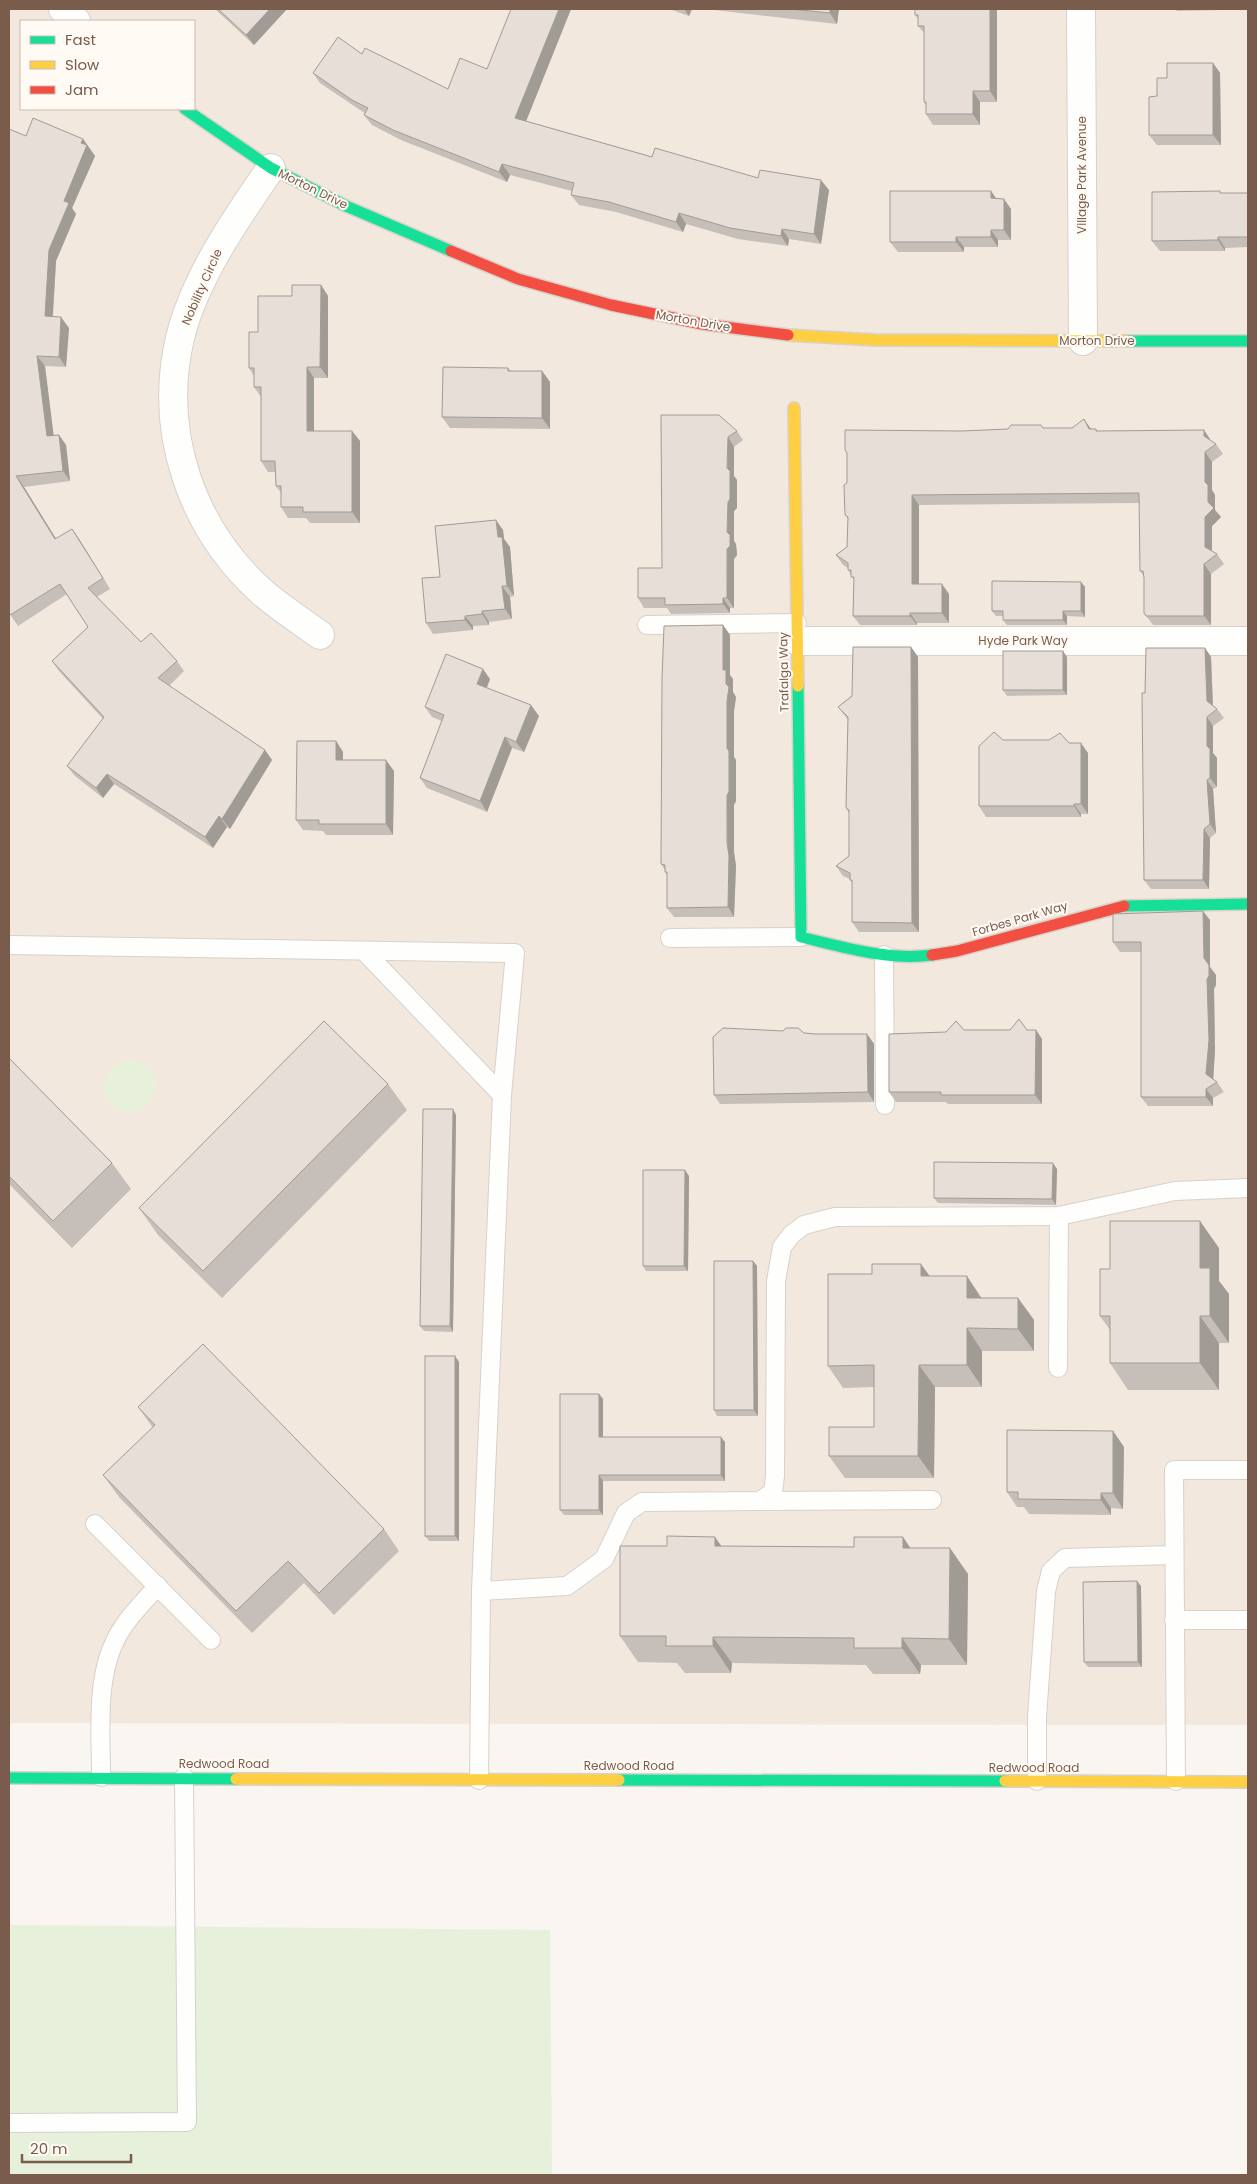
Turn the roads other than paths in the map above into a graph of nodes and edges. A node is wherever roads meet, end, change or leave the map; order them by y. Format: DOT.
graph roads {
  1 [pos="1080,9"];
  2 [pos="186,110"];
  3 [pos="271,168"];
  4 [pos="1248,341"];
  5 [pos="1083,342"];
  6 [pos="794,408"];
  7 [pos="647,625"];
  8 [pos="797,632"];
  9 [pos="320,635"];
  10 [pos="1248,641"];
  11 [pos="1248,904"];
  12 [pos="801,937"];
  13 [pos="670,938"];
  14 [pos="9,945"];
  15 [pos="364,951"];
  16 [pos="884,954"];
  17 [pos="502,1095"];
  18 [pos="885,1105"];
  19 [pos="1248,1188"];
  20 [pos="1059,1216"];
  21 [pos="1058,1368"];
  22 [pos="1248,1470"];
  23 [pos="932,1500"];
  24 [pos="760,1501"];
  25 [pos="95,1524"];
  26 [pos="1174,1555"];
  27 [pos="158,1586"];
  28 [pos="481,1592"];
  29 [pos="1174,1620"];
  30 [pos="1248,1620"];
  31 [pos="211,1640"];
  32 [pos="101,1777"];
  33 [pos="184,1777"];
  34 [pos="9,1778"];
  35 [pos="480,1780"];
  36 [pos="1037,1781"];
  37 [pos="1176,1781"];
  38 [pos="1248,1782"];
  39 [pos="9,2123"];
  1 -- 5 [label="street, Village Park Avenue"];
  2 -- 3 [label="street, Morton Drive"];
  3 -- 5 [label="street, Morton Drive"];
  3 -- 9 [label="street, Nobility Circle"];
  4 -- 5 [label="street, Morton Drive"];
  6 -- 8 [label="street, Trafalga Way"];
  7 -- 8 [label="lane"];
  8 -- 10 [label="street, Hyde Park Way"];
  8 -- 12 [label="street, Trafalga Way"];
  11 -- 16 [label="street, Forbes Park Way"];
  12 -- 13 [label="lane"];
  12 -- 16 [label="street, Forbes Park Way"];
  14 -- 15 [label="lane"];
  15 -- 17 [label="lane"];
  15 -- 17 [label="lane"];
  16 -- 18 [label="lane"];
  17 -- 28 [label="lane"];
  19 -- 20 [label="lane"];
  20 -- 21 [label="lane"];
  20 -- 24 [label="lane"];
  22 -- 26 [label="lane"];
  23 -- 24 [label="lane"];
  24 -- 28 [label="lane"];
  25 -- 27 [label="lane"];
  26 -- 29 [label="lane"];
  26 -- 36 [label="lane"];
  27 -- 31 [label="lane"];
  27 -- 32 [label="lane"];
  28 -- 35 [label="lane"];
  29 -- 30 [label="lane"];
  29 -- 37 [label="lane"];
  32 -- 33 [label="street, Redwood Road"];
  32 -- 34 [label="street, Redwood Road"];
  33 -- 35 [label="street, Redwood Road"];
  33 -- 39 [label="lane"];
  35 -- 36 [label="street, Redwood Road"];
  36 -- 37 [label="street, Redwood Road"];
  37 -- 38 [label="street, Redwood Road"];
}
